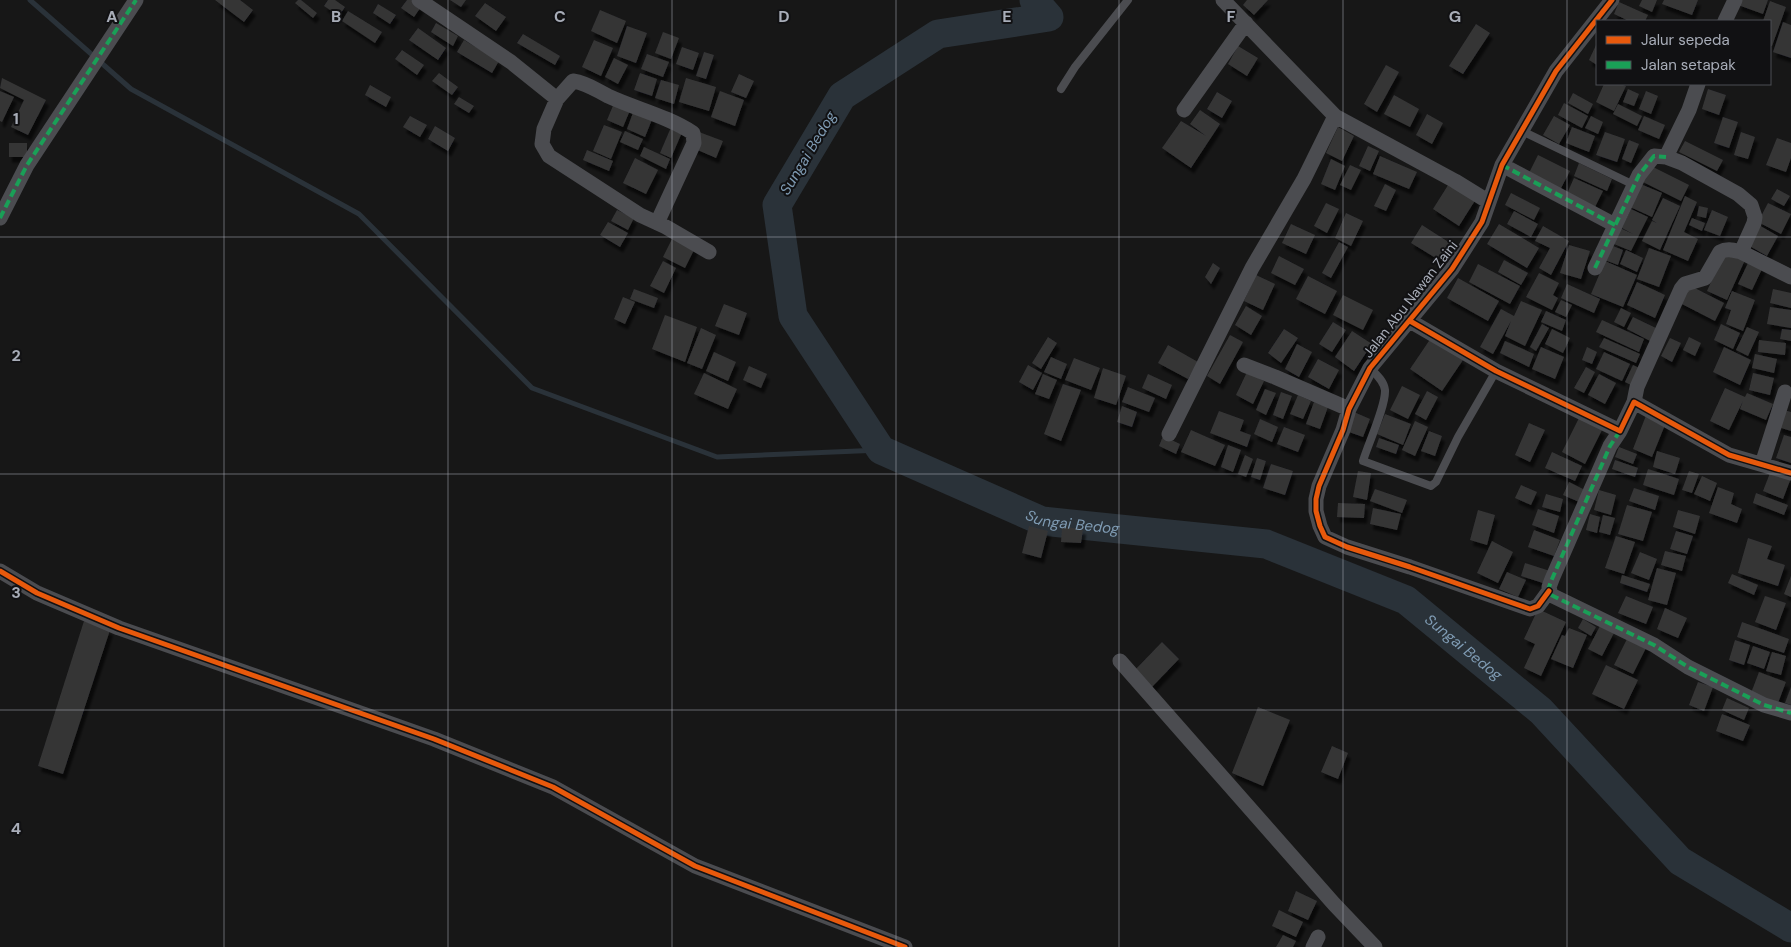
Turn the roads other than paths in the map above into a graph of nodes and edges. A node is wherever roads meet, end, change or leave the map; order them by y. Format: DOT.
graph roads {
  1 [pos="136,0"];
  2 [pos="419,0"];
  3 [pos="1128,0"];
  4 [pos="1223,0"];
  5 [pos="1612,0"];
  6 [pos="1735,0"];
  7 [pos="1596,20"];
  8 [pos="1596,20"];
  9 [pos="1726,20"];
  10 [pos="1246,23"];
  11 [pos="1698,85"];
  12 [pos="1061,89"];
  13 [pos="557,99"];
  14 [pos="1184,110"];
  15 [pos="1335,116"];
  16 [pos="1522,131"];
  17 [pos="1666,157"];
  18 [pos="1502,165"];
  19 [pos="1634,185"];
  20 [pos="1489,202"];
  21 [pos="0,218"];
  22 [pos="657,223"];
  23 [pos="1615,225"];
  24 [pos="709,252"];
  25 [pos="1741,252"];
  26 [pos="1595,268"];
  27 [pos="1791,277"];
  28 [pos="1410,321"];
  29 [pos="1244,365"];
  30 [pos="1370,368"];
  31 [pos="1496,371"];
  32 [pos="1785,392"];
  33 [pos="1634,402"];
  34 [pos="1349,409"];
  35 [pos="1620,431"];
  36 [pos="1169,434"];
  37 [pos="1762,464"];
  38 [pos="1791,473"];
  39 [pos="0,571"];
  40 [pos="1549,591"];
  41 [pos="1120,661"];
  42 [pos="1791,713"];
  43 [pos="904,947"];
  44 [pos="1375,947"];
  1 -- 21 [label="street"];
  2 -- 13 [label="street"];
  3 -- 12 [label="lane"];
  4 -- 10 [label="street"];
  5 -- 7 [label="street, Jalan Abu Nawan Zaini"];
  6 -- 9 [label="street"];
  8 -- 16 [label="street, Jalan Abu Nawan Zaini"];
  10 -- 14 [label="street"];
  10 -- 15 [label="street"];
  11 -- 17 [label="street"];
  13 -- 22 [label="street"];
  13 -- 22 [label="street"];
  15 -- 20 [label="street"];
  15 -- 36 [label="street"];
  16 -- 18 [label="street, Jalan Abu Nawan Zaini"];
  16 -- 19 [label="lane"];
  17 -- 19 [label="street"];
  17 -- 25 [label="street"];
  18 -- 20 [label="street, Jalan Abu Nawan Zaini"];
  18 -- 23 [label="street"];
  19 -- 23 [label="street"];
  20 -- 28 [label="street, Jalan Abu Nawan Zaini"];
  22 -- 24 [label="street"];
  23 -- 26 [label="street"];
  25 -- 27 [label="street"];
  25 -- 33 [label="street"];
  28 -- 30 [label="street, Jalan Abu Nawan Zaini"];
  28 -- 31 [label="street"];
  29 -- 34 [label="street"];
  30 -- 31 [label="lane"];
  30 -- 34 [label="street, Jalan Abu Nawan Zaini"];
  31 -- 35 [label="street"];
  32 -- 37 [label="street"];
  33 -- 35 [label="street"];
  33 -- 37 [label="street"];
  34 -- 40 [label="street, Jalan Abu Nawan Zaini"];
  35 -- 40 [label="street"];
  37 -- 38 [label="street"];
  39 -- 43 [label="street"];
  40 -- 42 [label="street"];
  41 -- 44 [label="street"];
}
